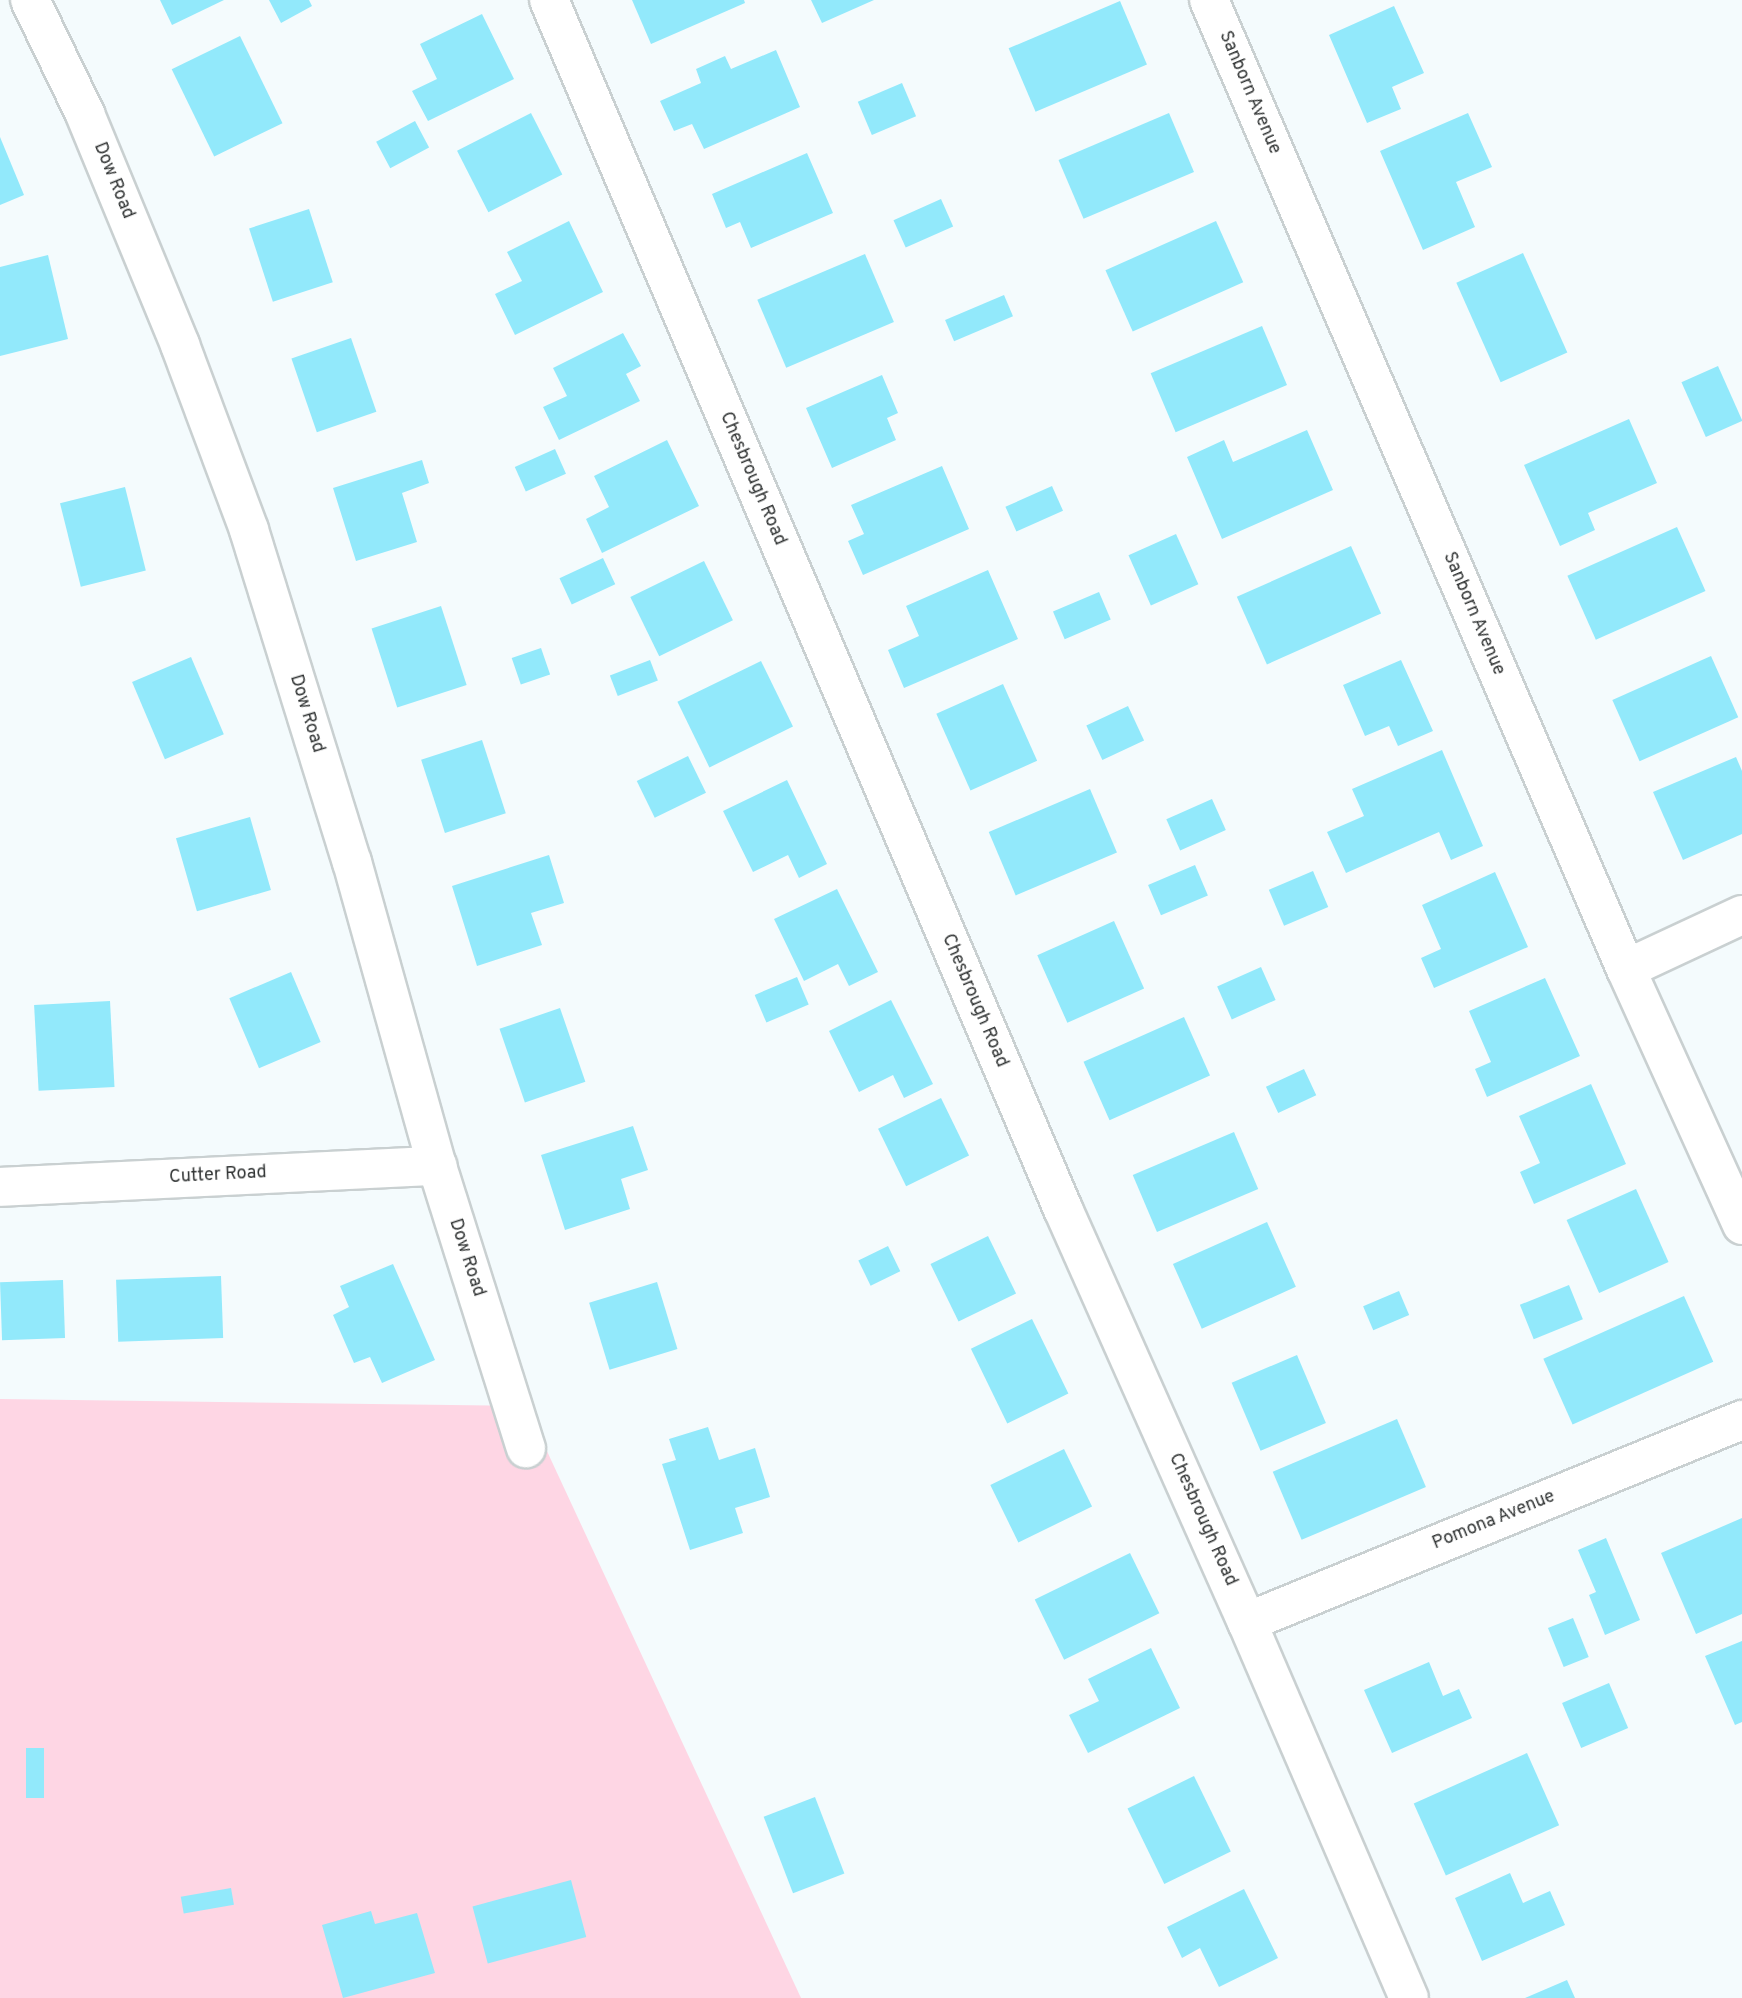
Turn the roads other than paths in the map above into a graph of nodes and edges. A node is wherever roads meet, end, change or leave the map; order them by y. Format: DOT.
graph roads {
  1 [pos="30,0"];
  2 [pos="549,0"];
  3 [pos="1209,0"];
  4 [pos="1742,915"];
  5 [pos="1626,969"];
  6 [pos="437,1166"];
  7 [pos="0,1187"];
  8 [pos="1742,1225"];
  9 [pos="1742,1420"];
  10 [pos="526,1448"];
  11 [pos="1247,1622"];
  12 [pos="1409,1998"];
  1 -- 6 [label="street, Dow Road"];
  2 -- 11 [label="street, Chesbrough Road"];
  3 -- 5 [label="street, Sanborn Avenue"];
  4 -- 5 [label="street"];
  5 -- 8 [label="street, Sanborn Avenue"];
  6 -- 7 [label="street, Cutter Road"];
  6 -- 10 [label="street, Dow Road"];
  9 -- 11 [label="street, Pomona Avenue"];
  11 -- 12 [label="street, Chesbrough Road"];
}
